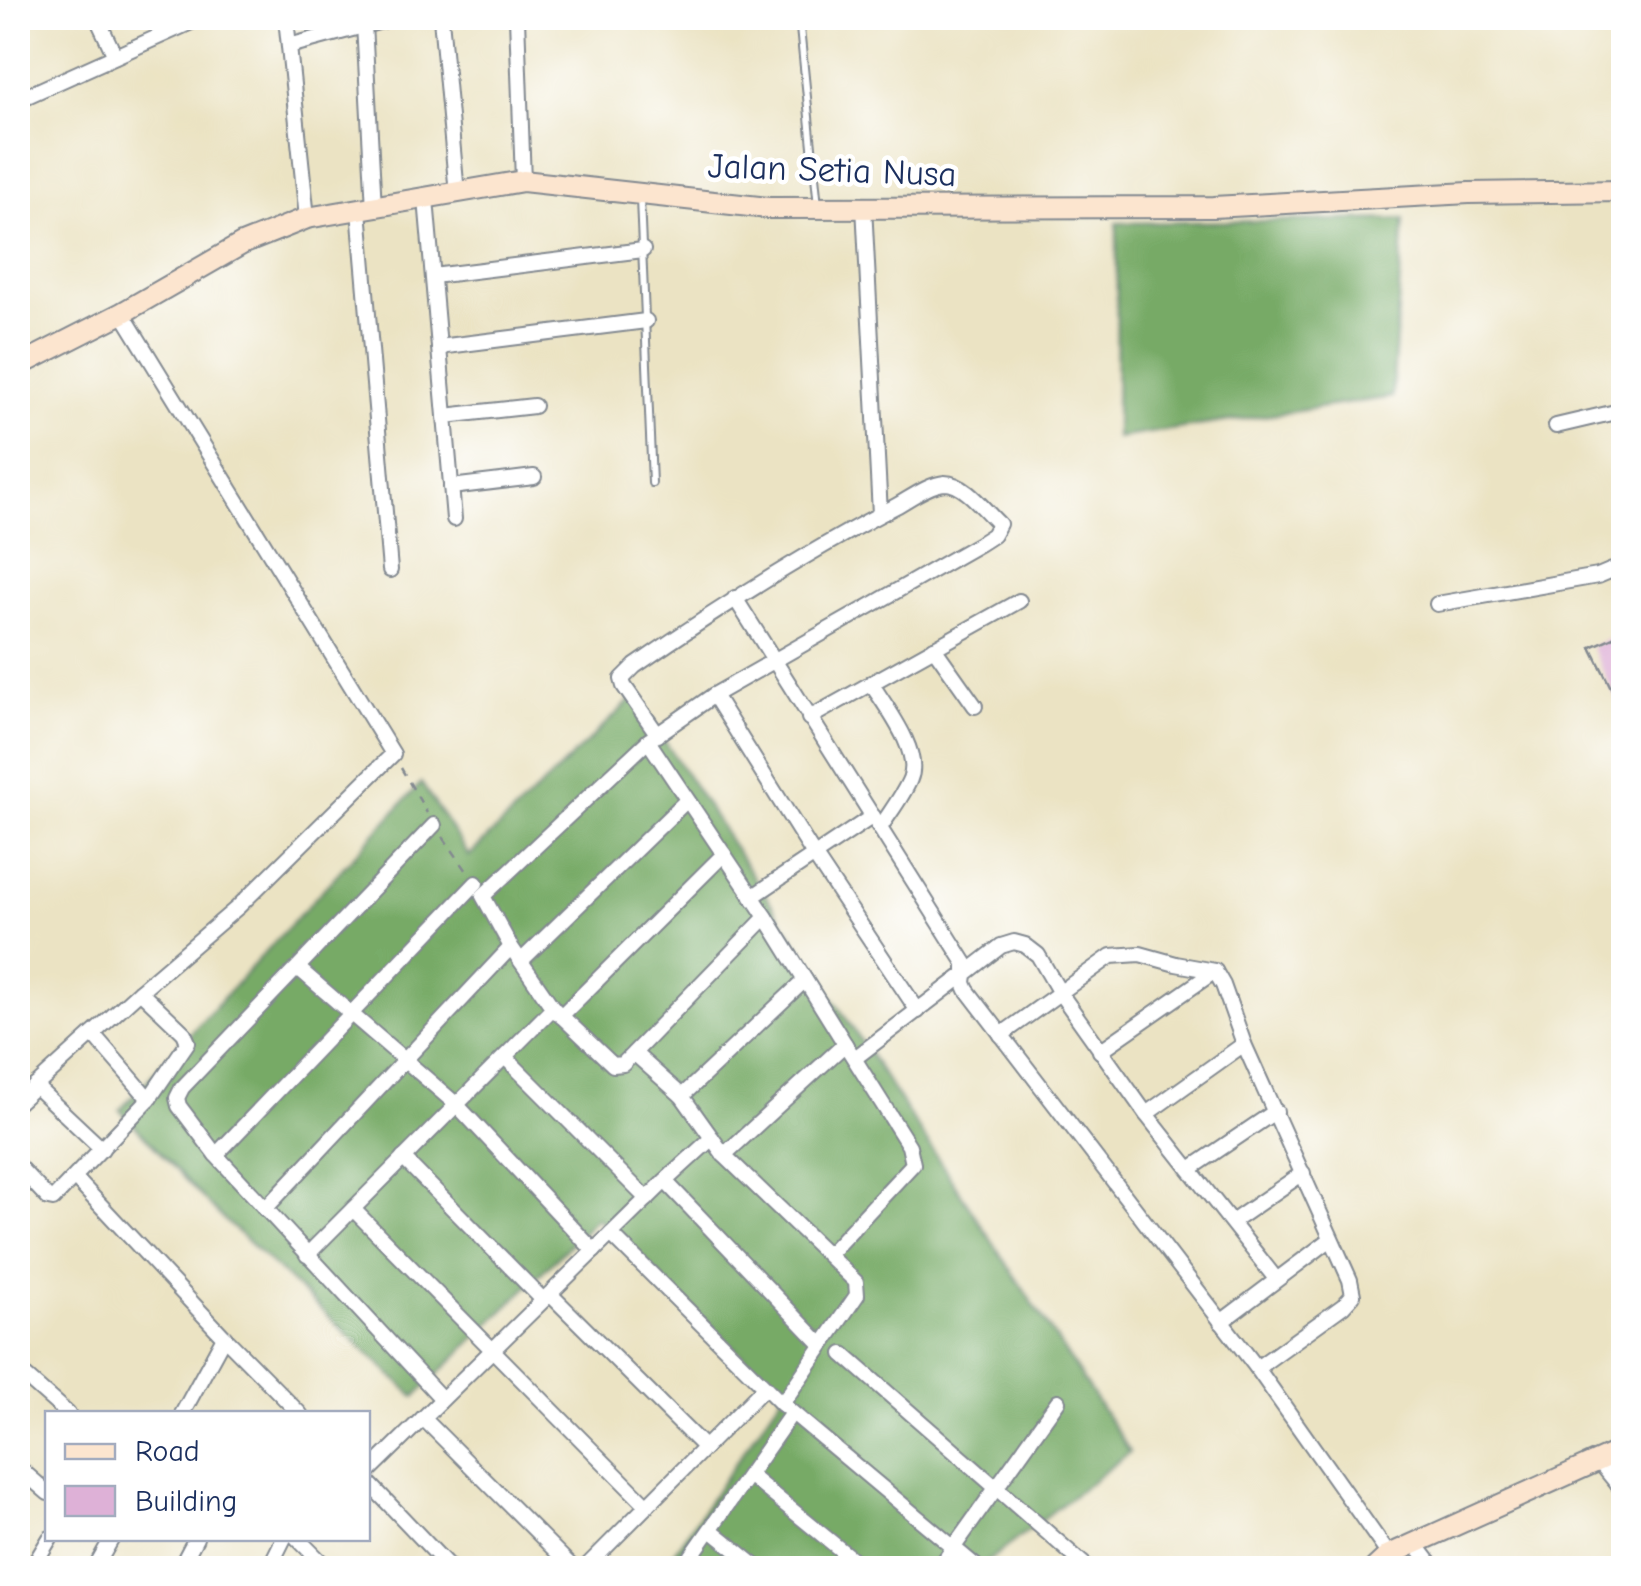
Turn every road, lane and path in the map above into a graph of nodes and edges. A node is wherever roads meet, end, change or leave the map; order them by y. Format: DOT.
graph roads {
  1 [pos="97,18"];
  2 [pos="200,18"];
  3 [pos="286,18"];
  4 [pos="393,18"];
  5 [pos="441,18"];
  6 [pos="517,18"];
  7 [pos="799,18"];
  8 [pos="364,24"];
  9 [pos="289,46"];
  10 [pos="115,56"];
  11 [pos="18,100"];
  12 [pos="523,181"];
  13 [pos="1624,191"];
  14 [pos="640,192"];
  15 [pos="457,194"];
  16 [pos="426,199"];
  17 [pos="864,206"];
  18 [pos="818,207"];
  19 [pos="367,209"];
  20 [pos="307,218"];
  21 [pos="643,250"];
  22 [pos="433,276"];
  23 [pos="122,313"];
  24 [pos="646,321"];
  25 [pos="439,347"];
  26 [pos="18,366"];
  27 [pos="534,406"];
  28 [pos="1624,410"];
  29 [pos="445,416"];
  30 [pos="1556,426"];
  31 [pos="534,478"];
  32 [pos="652,483"];
  33 [pos="451,487"];
  34 [pos="880,514"];
  35 [pos="454,519"];
  36 [pos="1624,565"];
  37 [pos="390,570"];
  38 [pos="735,598"];
  39 [pos="1019,601"];
  40 [pos="1437,604"];
  41 [pos="934,648"];
  42 [pos="774,659"];
  43 [pos="871,683"];
  44 [pos="714,695"];
  45 [pos="974,706"];
  46 [pos="809,718"];
  47 [pos="653,738"];
  48 [pos="393,754"];
  49 [pos="688,800"];
  50 [pos="877,822"];
  51 [pos="434,825"];
  52 [pos="724,854"];
  53 [pos="814,855"];
  54 [pos="476,883"];
  55 [pos="752,897"];
  56 [pos="766,917"];
  57 [pos="511,947"];
  58 [pos="521,961"];
  59 [pos="298,968"];
  60 [pos="1215,971"];
  61 [pos="965,974"];
  62 [pos="805,980"];
  63 [pos="140,991"];
  64 [pos="1060,993"];
  65 [pos="918,1011"];
  66 [pos="557,1012"];
  67 [pos="352,1013"];
  68 [pos="93,1034"];
  69 [pos="1002,1035"];
  70 [pos="846,1044"];
  71 [pos="1244,1044"];
  72 [pos="1100,1051"];
  73 [pos="634,1053"];
  74 [pos="504,1057"];
  75 [pos="855,1058"];
  76 [pos="405,1060"];
  77 [pos="36,1086"];
  78 [pos="682,1096"];
  79 [pos="149,1099"];
  80 [pos="18,1102"];
  81 [pos="457,1105"];
  82 [pos="1276,1111"];
  83 [pos="1146,1114"];
  84 [pos="712,1138"];
  85 [pos="102,1149"];
  86 [pos="724,1154"];
  87 [pos="216,1155"];
  88 [pos="402,1158"];
  89 [pos="18,1166"];
  90 [pos="1190,1169"];
  91 [pos="1303,1173"];
  92 [pos="74,1178"];
  93 [pos="665,1181"];
  94 [pos="647,1199"];
  95 [pos="265,1209"];
  96 [pos="352,1209"];
  97 [pos="1232,1222"];
  98 [pos="611,1234"];
  99 [pos="1331,1239"];
  100 [pos="594,1251"];
  101 [pos="307,1255"];
  102 [pos="828,1255"];
  103 [pos="1276,1279"];
  104 [pos="546,1297"];
  105 [pos="1221,1322"];
  106 [pos="224,1337"];
  107 [pos="822,1345"];
  108 [pos="493,1349"];
  109 [pos="843,1354"];
  110 [pos="1257,1368"];
  111 [pos="18,1370"];
  112 [pos="765,1388"];
  113 [pos="442,1399"];
  114 [pos="1058,1402"];
  115 [pos="787,1409"];
  116 [pos="65,1411"];
  117 [pos="184,1411"];
  118 [pos="297,1411"];
  119 [pos="423,1418"];
  120 [pos="705,1448"];
  121 [pos="1624,1448"];
  122 [pos="1598,1460"];
  123 [pos="18,1467"];
  124 [pos="370,1470"];
  125 [pos="748,1476"];
  126 [pos="370,1484"];
  127 [pos="996,1488"];
  128 [pos="45,1490"];
  129 [pos="1624,1492"];
  130 [pos="647,1506"];
  131 [pos="711,1530"];
  132 [pos="48,1541"];
  133 [pos="110,1541"];
  134 [pos="194,1541"];
  135 [pos="282,1541"];
  136 [pos="300,1541"];
  137 [pos="1415,1544"];
  138 [pos="954,1547"];
  139 [pos="1382,1562"];
  140 [pos="32,1568"];
  141 [pos="96,1568"];
  142 [pos="180,1568"];
  143 [pos="269,1568"];
  144 [pos="328,1568"];
  145 [pos="450,1568"];
  146 [pos="573,1568"];
  147 [pos="586,1568"];
  148 [pos="683,1568"];
  149 [pos="758,1568"];
  150 [pos="863,1568"];
  151 [pos="939,1568"];
  152 [pos="978,1568"];
  153 [pos="1088,1568"];
  154 [pos="1434,1568"];
  1 -- 10 [label="street"];
  2 -- 10 [label="street"];
  3 -- 9 [label="street"];
  4 -- 8 [label="street"];
  5 -- 15 [label="street"];
  6 -- 12 [label="street"];
  7 -- 18 [label="lane"];
  8 -- 9 [label="street"];
  8 -- 19 [label="street"];
  9 -- 20 [label="street"];
  10 -- 11 [label="street"];
  12 -- 14 [label="street, Jalan Setia Nusa"];
  12 -- 15 [label="street, Jalan Setia Nusa"];
  13 -- 17 [label="street, Jalan Setia Nusa"];
  14 -- 18 [label="street, Jalan Setia Nusa"];
  14 -- 21 [label="lane"];
  15 -- 16 [label="street, Jalan Setia Nusa"];
  16 -- 19 [label="street, Jalan Setia Nusa"];
  16 -- 22 [label="street"];
  17 -- 18 [label="street, Jalan Setia Nusa"];
  17 -- 34 [label="street"];
  19 -- 20 [label="street, Jalan Setia Nusa"];
  19 -- 37 [label="street"];
  20 -- 23 [label="street, Jalan Setia Nusa"];
  21 -- 22 [label="street"];
  21 -- 24 [label="lane"];
  22 -- 25 [label="street"];
  23 -- 26 [label="street, Jalan Setia Nusa"];
  23 -- 48 [label="street"];
  24 -- 25 [label="street"];
  24 -- 32 [label="lane"];
  25 -- 29 [label="street"];
  27 -- 29 [label="street"];
  28 -- 30 [label="street"];
  29 -- 33 [label="street"];
  31 -- 33 [label="street"];
  33 -- 35 [label="street"];
  34 -- 38 [label="street"];
  34 -- 42 [label="street"];
  36 -- 40 [label="street"];
  38 -- 42 [label="street"];
  38 -- 47 [label="street"];
  39 -- 41 [label="street"];
  41 -- 43 [label="street"];
  41 -- 45 [label="street"];
  42 -- 44 [label="street"];
  42 -- 46 [label="street"];
  43 -- 46 [label="street"];
  43 -- 50 [label="street"];
  44 -- 47 [label="street"];
  44 -- 53 [label="street"];
  46 -- 50 [label="street"];
  47 -- 49 [label="street"];
  47 -- 57 [label="street"];
  48 -- 51 [label="path"];
  48 -- 63 [label="street"];
  49 -- 52 [label="street"];
  49 -- 58 [label="street"];
  50 -- 53 [label="street"];
  50 -- 61 [label="street"];
  51 -- 54 [label="path"];
  51 -- 59 [label="street"];
  52 -- 55 [label="street"];
  52 -- 66 [label="street"];
  53 -- 55 [label="street"];
  53 -- 65 [label="street"];
  54 -- 67 [label="street"];
  55 -- 56 [label="street"];
  56 -- 62 [label="street"];
  56 -- 73 [label="street"];
  57 -- 58 [label="street"];
  57 -- 76 [label="street"];
  58 -- 66 [label="street"];
  59 -- 67 [label="street"];
  59 -- 87 [label="street"];
  60 -- 64 [label="street"];
  60 -- 71 [label="street"];
  60 -- 72 [label="street"];
  61 -- 64 [label="street"];
  61 -- 65 [label="street"];
  61 -- 69 [label="street"];
  62 -- 70 [label="street"];
  62 -- 78 [label="street"];
  63 -- 68 [label="street"];
  63 -- 79 [label="street"];
  64 -- 69 [label="street"];
  64 -- 72 [label="street"];
  65 -- 75 [label="street"];
  66 -- 73 [label="street"];
  66 -- 74 [label="street"];
  67 -- 76 [label="street"];
  67 -- 87 [label="street"];
  68 -- 77 [label="street"];
  68 -- 79 [label="street"];
  69 -- 105 [label="street"];
  70 -- 75 [label="street"];
  70 -- 86 [label="street"];
  71 -- 82 [label="street"];
  71 -- 83 [label="street"];
  72 -- 83 [label="street"];
  73 -- 78 [label="street"];
  74 -- 81 [label="street"];
  74 -- 94 [label="street"];
  75 -- 102 [label="street"];
  76 -- 81 [label="street"];
  76 -- 95 [label="street"];
  77 -- 80 [label="street"];
  77 -- 85 [label="street"];
  78 -- 84 [label="street"];
  79 -- 85 [label="street"];
  81 -- 88 [label="street"];
  81 -- 100 [label="street"];
  82 -- 90 [label="street"];
  82 -- 91 [label="street"];
  83 -- 90 [label="street"];
  84 -- 86 [label="street"];
  84 -- 93 [label="street"];
  85 -- 92 [label="street"];
  86 -- 102 [label="street"];
  87 -- 95 [label="street"];
  88 -- 96 [label="street"];
  88 -- 104 [label="street"];
  89 -- 92 [label="street"];
  90 -- 97 [label="street"];
  91 -- 97 [label="street"];
  91 -- 99 [label="street"];
  92 -- 106 [label="street"];
  93 -- 94 [label="street"];
  93 -- 107 [label="street"];
  94 -- 98 [label="street"];
  95 -- 101 [label="street"];
  96 -- 101 [label="street"];
  96 -- 108 [label="street"];
  97 -- 103 [label="street"];
  98 -- 100 [label="street"];
  98 -- 112 [label="street"];
  99 -- 103 [label="street"];
  99 -- 110 [label="street"];
  100 -- 104 [label="street"];
  101 -- 113 [label="street"];
  102 -- 107 [label="street"];
  103 -- 105 [label="street"];
  104 -- 108 [label="street"];
  104 -- 120 [label="street"];
  105 -- 110 [label="street"];
  106 -- 117 [label="street"];
  106 -- 118 [label="street"];
  107 -- 115 [label="street"];
  108 -- 113 [label="street"];
  108 -- 130 [label="street"];
  109 -- 127 [label="street"];
  110 -- 139 [label="street"];
  111 -- 116 [label="street"];
  112 -- 115 [label="street"];
  112 -- 120 [label="street"];
  113 -- 119 [label="street"];
  114 -- 127 [label="street"];
  115 -- 125 [label="street"];
  115 -- 138 [label="street"];
  119 -- 124 [label="street"];
  119 -- 146 [label="street"];
  120 -- 130 [label="street"];
  121 -- 122 [label="street"];
  122 -- 129 [label="street"];
  122 -- 137 [label="street"];
  123 -- 128 [label="street"];
  125 -- 131 [label="street"];
  125 -- 150 [label="street"];
  126 -- 145 [label="street"];
  127 -- 138 [label="street"];
  127 -- 153 [label="street"];
  130 -- 147 [label="street"];
  131 -- 148 [label="street"];
  131 -- 149 [label="street"];
  132 -- 140 [label="street"];
  133 -- 141 [label="street"];
  134 -- 142 [label="street"];
  135 -- 143 [label="street"];
  136 -- 144 [label="street"];
  137 -- 139 [label="street"];
  137 -- 154 [label="street"];
  138 -- 151 [label="street"];
  138 -- 152 [label="street"];
}
